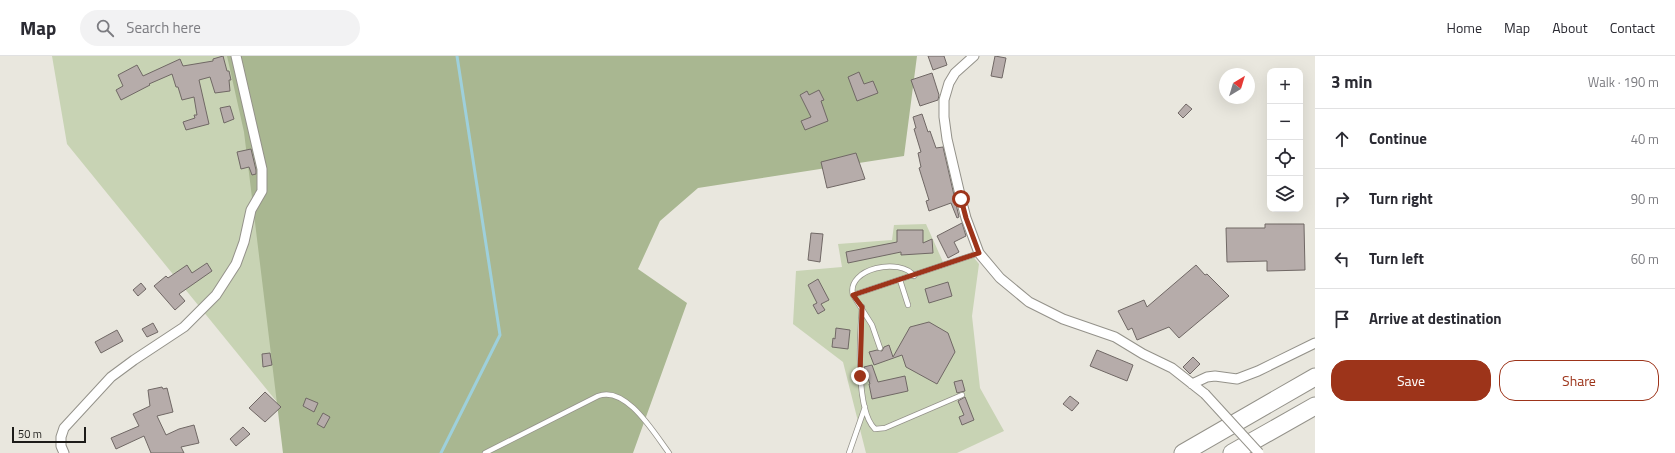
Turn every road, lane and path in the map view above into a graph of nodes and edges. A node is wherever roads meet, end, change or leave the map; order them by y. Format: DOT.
graph roads {
  1 [pos="236,56"];
  2 [pos="974,56"];
  3 [pos="979,253"];
  4 [pos="914,276"];
  5 [pos="900,280"];
  6 [pos="853,295"];
  7 [pos="908,305"];
  8 [pos="862,307"];
  9 [pos="1315,343"];
  10 [pos="880,348"];
  11 [pos="1315,377"];
  12 [pos="1192,384"];
  13 [pos="962,395"];
  14 [pos="1315,406"];
  15 [pos="865,407"];
  16 [pos="64,453"];
  17 [pos="486,453"];
  18 [pos="670,453"];
  19 [pos="849,453"];
  20 [pos="1183,453"];
  21 [pos="1232,453"];
  22 [pos="1259,453"];
  1 -- 16 [label="street"];
  2 -- 3 [label="street"];
  3 -- 4 [label="lane"];
  3 -- 12 [label="street"];
  4 -- 5 [label="lane"];
  4 -- 6 [label="lane"];
  5 -- 6 [label="lane"];
  5 -- 7 [label="lane"];
  6 -- 8 [label="lane"];
  8 -- 10 [label="lane"];
  8 -- 15 [label="lane"];
  9 -- 12 [label="street"];
  11 -- 20 [label="highway"];
  12 -- 22 [label="street, bridge"];
  13 -- 15 [label="lane"];
  14 -- 21 [label="highway"];
  15 -- 19 [label="lane"];
  17 -- 18 [label="lane"];
}
